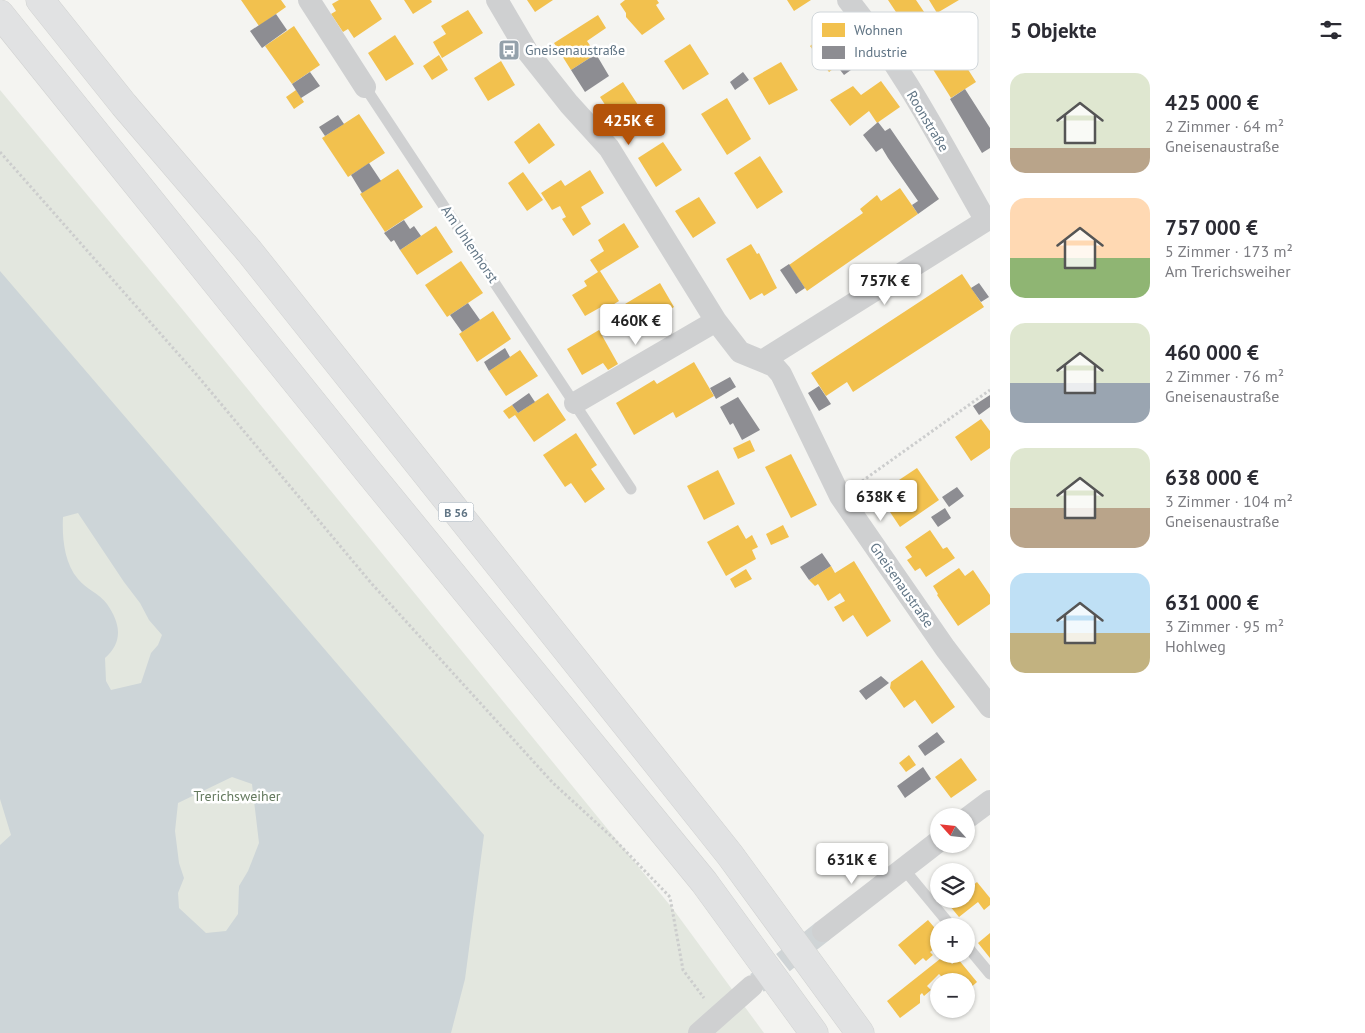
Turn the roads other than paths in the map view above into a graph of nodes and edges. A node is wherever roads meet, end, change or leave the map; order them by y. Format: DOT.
graph roads {
  1 [pos="40,0"];
  2 [pos="308,0"];
  3 [pos="497,0"];
  4 [pos="848,0"];
  5 [pos="857,12"];
  6 [pos="0,14"];
  7 [pos="897,70"];
  8 [pos="365,87"];
  9 [pos="988,220"];
  10 [pos="716,321"];
  11 [pos="762,361"];
  12 [pos="575,402"];
  13 [pos="631,489"];
  14 [pos="990,707"];
  15 [pos="990,801"];
  16 [pos="975,813"];
  17 [pos="930,848"];
  18 [pos="903,868"];
  19 [pos="944,918"];
  20 [pos="823,932"];
  21 [pos="975,956"];
  22 [pos="990,974"];
  23 [pos="752,986"];
  24 [pos="698,1033"];
  25 [pos="814,1033"];
  26 [pos="860,1033"];
  1 -- 26 [label="highway, B 56"];
  2 -- 8 [label="street, Am Uhlenhorst"];
  3 -- 10 [label="street, Gneisenaustraße"];
  4 -- 5 [label="street, Roonstraße"];
  6 -- 25 [label="highway"];
  7 -- 9 [label="street, Roonstraße"];
  8 -- 12 [label="lane, Am Uhlenhorst"];
  9 -- 11 [label="street"];
  10 -- 11 [label="street, Gneisenaustraße"];
  10 -- 12 [label="street"];
  11 -- 14 [label="street, Gneisenaustraße"];
  12 -- 13 [label="lane, Am Uhlenhorst"];
  15 -- 16 [label="street"];
  17 -- 18 [label="street"];
  18 -- 19 [label="lane"];
  18 -- 20 [label="street"];
  21 -- 22 [label="lane"];
  23 -- 24 [label="street"];
}
